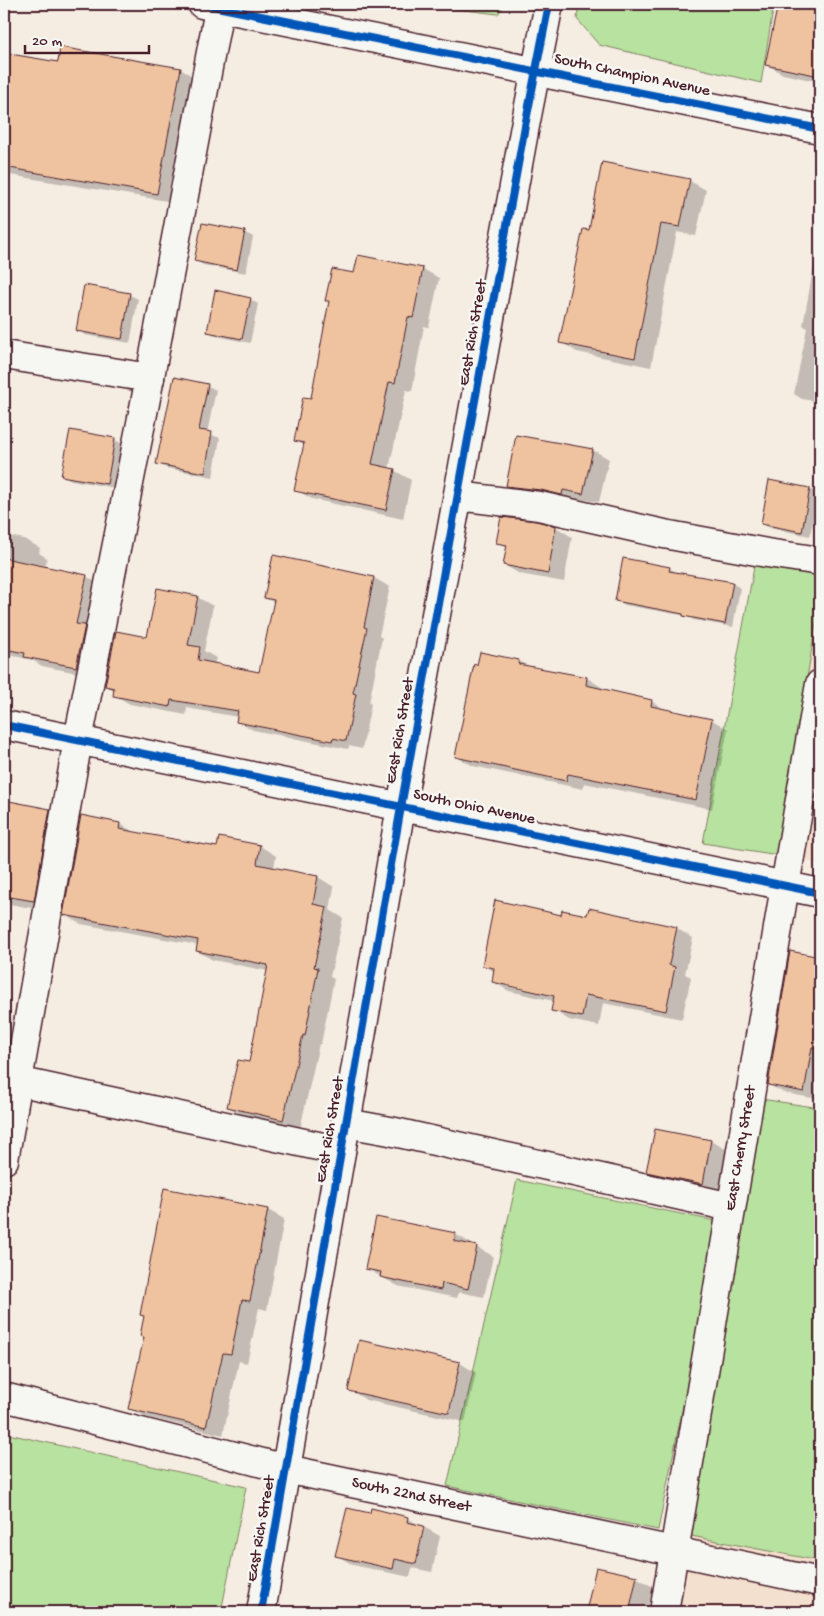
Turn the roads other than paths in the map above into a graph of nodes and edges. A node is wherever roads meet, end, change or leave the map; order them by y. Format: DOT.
graph roads {
  1 [pos="549,4"];
  2 [pos="214,5"];
  3 [pos="537,70"];
  4 [pos="820,129"];
  5 [pos="4,355"];
  6 [pos="150,378"];
  7 [pos="458,496"];
  8 [pos="820,561"];
  9 [pos="820,684"];
  10 [pos="4,725"];
  11 [pos="78,740"];
  12 [pos="402,807"];
  13 [pos="785,886"];
  14 [pos="820,893"];
  15 [pos="11,1082"];
  16 [pos="346,1123"];
  17 [pos="341,1152"];
  18 [pos="4,1160"];
  19 [pos="732,1207"];
  20 [pos="4,1397"];
  21 [pos="286,1469"];
  22 [pos="674,1551"];
  23 [pos="820,1582"];
  24 [pos="261,1612"];
  25 [pos="664,1612"];
  1 -- 3 [label="street, East Rich Street"];
  2 -- 3 [label="street, South Champion Avenue"];
  2 -- 6 [label="street"];
  3 -- 4 [label="street, South Champion Avenue"];
  3 -- 7 [label="street, East Rich Street"];
  5 -- 6 [label="street"];
  6 -- 11 [label="street"];
  7 -- 8 [label="street"];
  7 -- 12 [label="street, East Rich Street"];
  9 -- 13 [label="street, East Cherry Street"];
  10 -- 11 [label="street, South Ohio Avenue"];
  11 -- 12 [label="street, South Ohio Avenue"];
  11 -- 15 [label="street"];
  12 -- 13 [label="street, South Ohio Avenue"];
  12 -- 16 [label="street, East Rich Street"];
  13 -- 14 [label="street, South Ohio Avenue"];
  13 -- 19 [label="street, East Cherry Street"];
  15 -- 17 [label="street"];
  15 -- 18 [label="street"];
  16 -- 17 [label="street, East Rich Street"];
  16 -- 19 [label="street"];
  17 -- 21 [label="street, East Rich Street"];
  19 -- 22 [label="street, East Cherry Street"];
  20 -- 21 [label="street, South 22nd Street"];
  21 -- 22 [label="street, South 22nd Street"];
  21 -- 24 [label="street, East Rich Street"];
  22 -- 23 [label="street, South 22nd Street"];
  22 -- 25 [label="street, East Cherry Street"];
}
